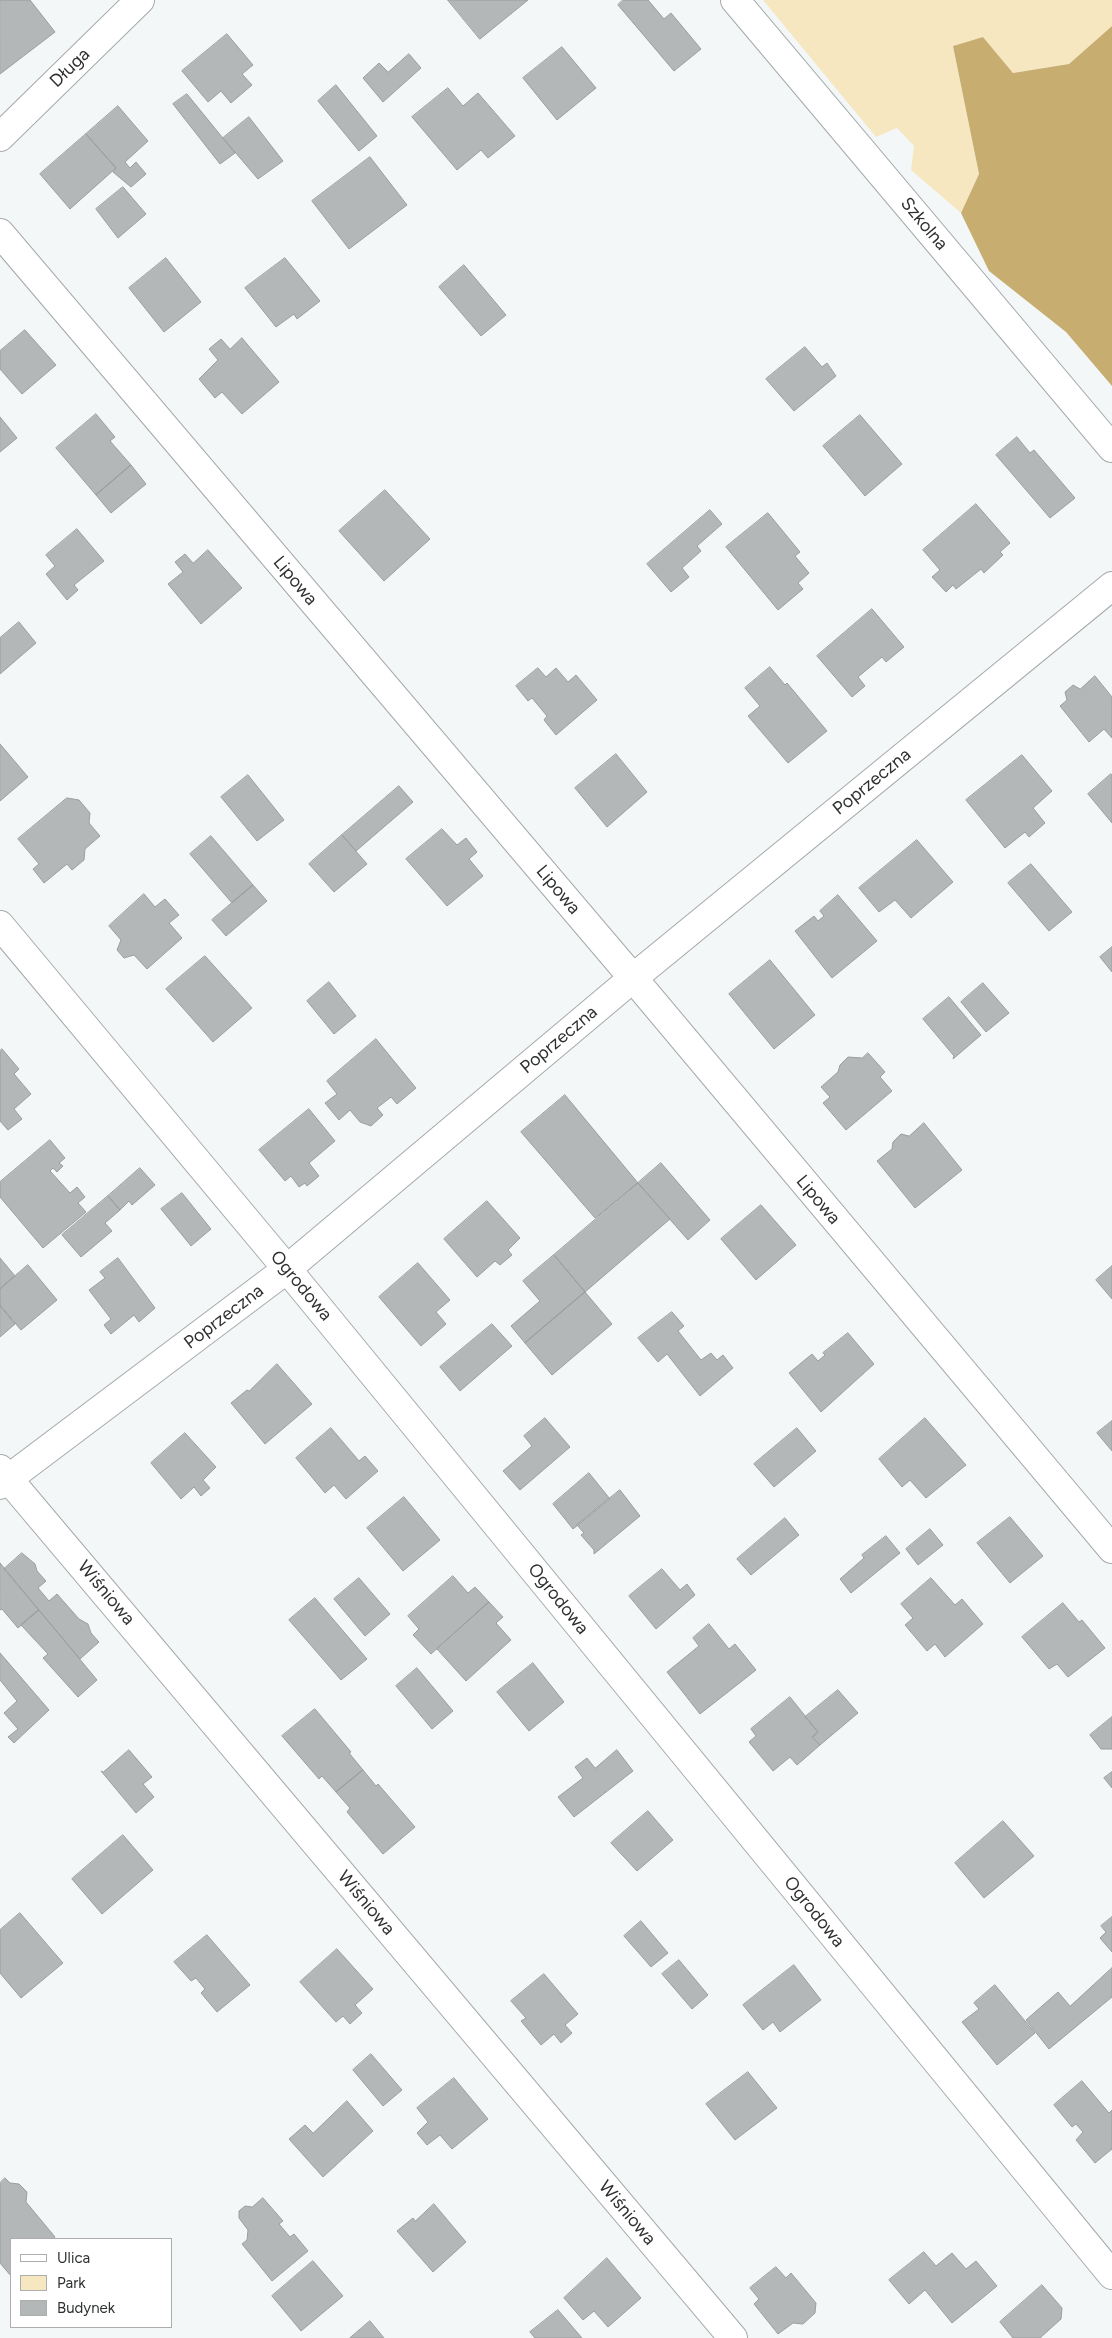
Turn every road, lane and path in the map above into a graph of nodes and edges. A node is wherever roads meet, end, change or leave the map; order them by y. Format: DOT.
graph roads {
  1 [pos="140,0"];
  2 [pos="735,0"];
  3 [pos="0,137"];
  4 [pos="0,233"];
  5 [pos="1112,448"];
  6 [pos="1112,586"];
  7 [pos="0,925"];
  8 [pos="633,978"];
  9 [pos="287,1269"];
  10 [pos="3,1477"];
  11 [pos="1112,1549"];
  12 [pos="1112,2275"];
  13 [pos="733,2338"];
  1 -- 3 [label="street, Długa"];
  2 -- 5 [label="street, Szkolna"];
  4 -- 8 [label="street, Lipowa"];
  6 -- 8 [label="street, Poprzeczna"];
  7 -- 9 [label="street, Ogrodowa"];
  8 -- 9 [label="street, Poprzeczna"];
  8 -- 11 [label="street, Lipowa"];
  9 -- 10 [label="street, Poprzeczna"];
  9 -- 12 [label="street, Ogrodowa"];
  10 -- 13 [label="street, Wiśniowa"];
}
